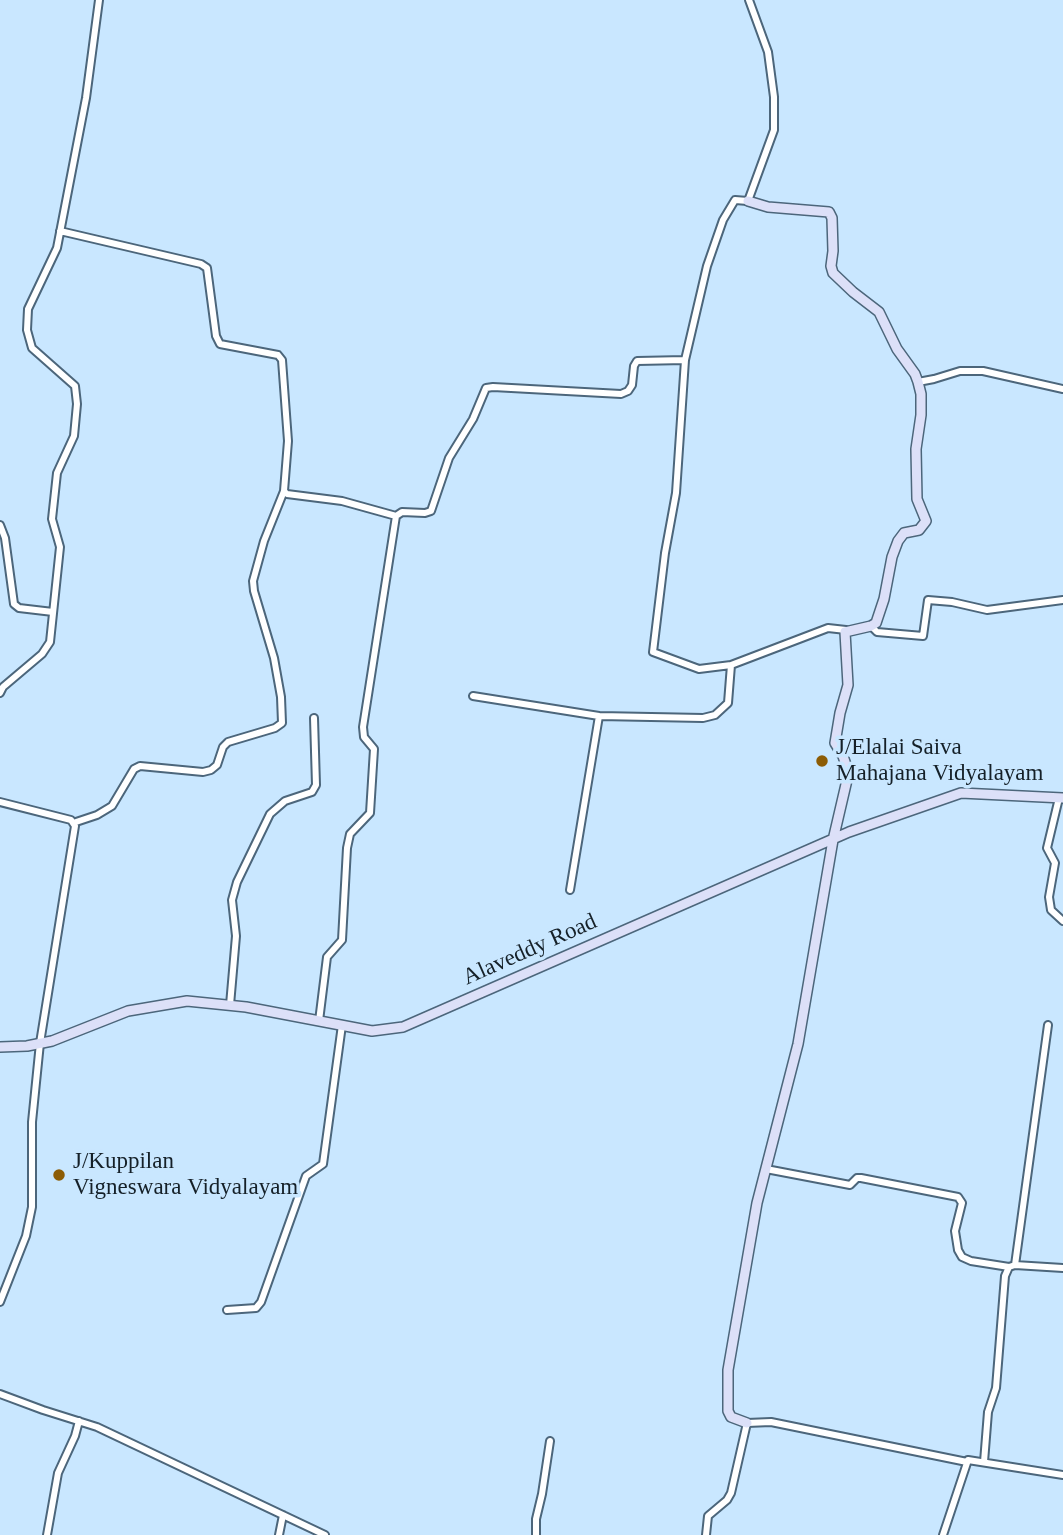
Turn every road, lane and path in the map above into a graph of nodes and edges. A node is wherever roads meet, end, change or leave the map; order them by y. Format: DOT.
graph roads {
  1 [pos="99,0"];
  2 [pos="749,0"];
  3 [pos="748,201"];
  4 [pos="60,231"];
  5 [pos="685,360"];
  6 [pos="918,382"];
  7 [pos="1063,388"];
  8 [pos="284,491"];
  9 [pos="396,516"];
  10 [pos="0,525"];
  11 [pos="1063,600"];
  12 [pos="54,612"];
  13 [pos="871,626"];
  14 [pos="846,630"];
  15 [pos="731,665"];
  16 [pos="0,693"];
  17 [pos="473,696"];
  18 [pos="599,716"];
  19 [pos="314,718"];
  20 [pos="1061,798"];
  21 [pos="0,802"];
  22 [pos="73,823"];
  23 [pos="833,840"];
  24 [pos="570,890"];
  25 [pos="1063,920"];
  26 [pos="230,1005"];
  27 [pos="319,1021"];
  28 [pos="342,1025"];
  29 [pos="1048,1025"];
  30 [pos="40,1043"];
  31 [pos="0,1047"];
  32 [pos="766,1168"];
  33 [pos="1012,1266"];
  34 [pos="1063,1268"];
  35 [pos="0,1302"];
  36 [pos="227,1310"];
  37 [pos="0,1394"];
  38 [pos="79,1421"];
  39 [pos="747,1423"];
  40 [pos="550,1440"];
  41 [pos="967,1461"];
  42 [pos="984,1462"];
  43 [pos="1063,1475"];
  44 [pos="283,1515"];
  45 [pos="47,1535"];
  46 [pos="279,1535"];
  47 [pos="325,1535"];
  48 [pos="536,1535"];
  49 [pos="706,1535"];
  50 [pos="943,1535"];
  1 -- 4 [label="street"];
  2 -- 3 [label="street"];
  3 -- 5 [label="street"];
  3 -- 6 [label="street"];
  4 -- 8 [label="street"];
  4 -- 12 [label="street"];
  5 -- 9 [label="street"];
  5 -- 15 [label="street"];
  6 -- 7 [label="street"];
  6 -- 13 [label="street"];
  8 -- 9 [label="street"];
  8 -- 22 [label="street"];
  9 -- 27 [label="street"];
  10 -- 12 [label="street"];
  11 -- 13 [label="street"];
  12 -- 16 [label="street"];
  13 -- 14 [label="street"];
  14 -- 15 [label="street"];
  14 -- 23 [label="street"];
  15 -- 18 [label="street"];
  17 -- 18 [label="street"];
  18 -- 24 [label="street"];
  19 -- 26 [label="street"];
  20 -- 23 [label="street, Alaveddy Road"];
  20 -- 25 [label="street"];
  21 -- 22 [label="street"];
  22 -- 30 [label="street"];
  23 -- 28 [label="street, Alaveddy Road"];
  23 -- 32 [label="street"];
  26 -- 27 [label="street, Alaveddy Road"];
  26 -- 30 [label="street, Alaveddy Road"];
  27 -- 28 [label="street, Alaveddy Road"];
  28 -- 36 [label="street"];
  29 -- 33 [label="street"];
  30 -- 31 [label="street, Alaveddy Road"];
  30 -- 35 [label="street"];
  32 -- 33 [label="street"];
  32 -- 39 [label="street"];
  33 -- 34 [label="street"];
  33 -- 42 [label="street"];
  37 -- 38 [label="street"];
  38 -- 44 [label="street"];
  38 -- 45 [label="street"];
  39 -- 41 [label="street"];
  39 -- 49 [label="street"];
  40 -- 48 [label="street"];
  41 -- 42 [label="street"];
  41 -- 50 [label="street"];
  42 -- 43 [label="street"];
  44 -- 46 [label="street"];
  44 -- 47 [label="street"];
}
